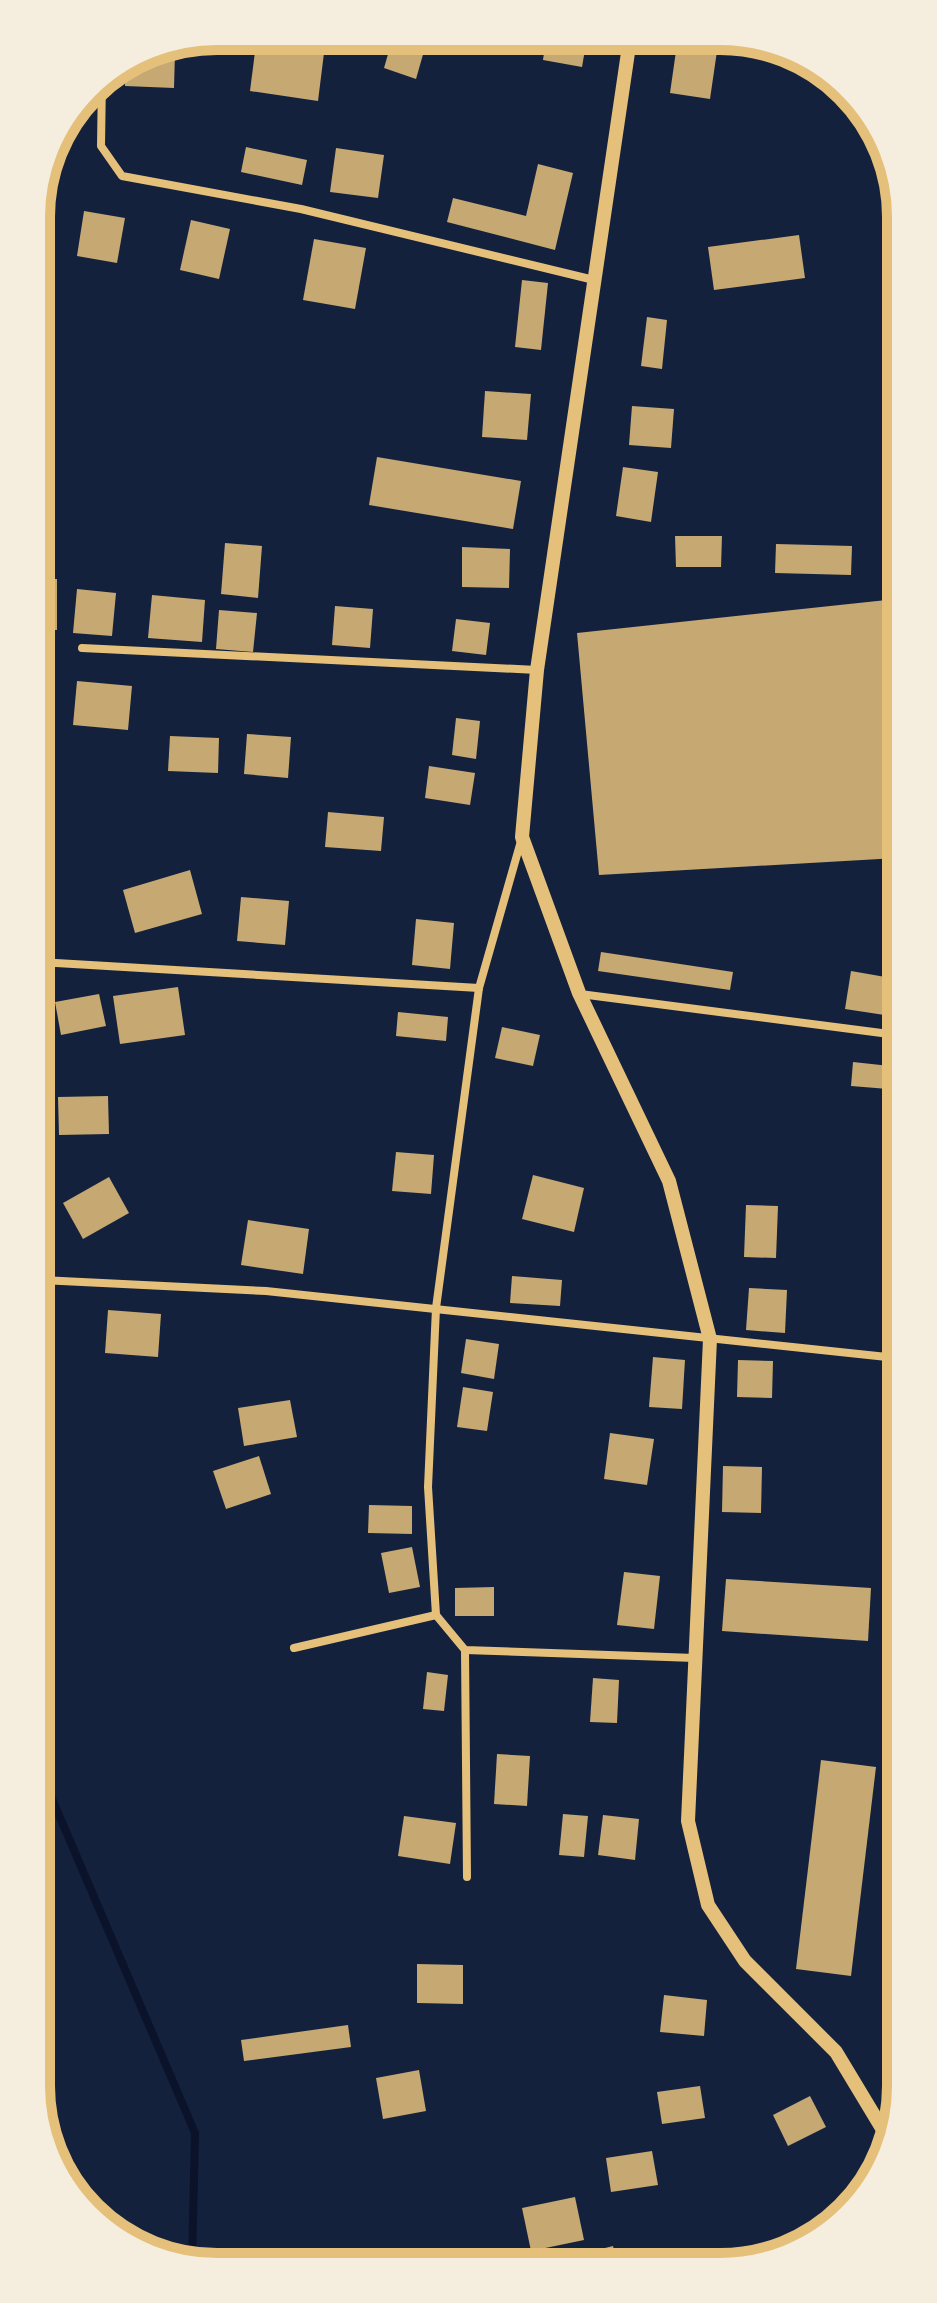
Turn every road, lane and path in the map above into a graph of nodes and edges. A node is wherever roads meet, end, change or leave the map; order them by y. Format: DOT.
graph roads {
  1 [pos="628,50"];
  2 [pos="102,97"];
  3 [pos="594,280"];
  4 [pos="82,648"];
  5 [pos="537,670"];
  6 [pos="522,837"];
  7 [pos="50,963"];
  8 [pos="479,988"];
  9 [pos="579,993"];
  10 [pos="887,1034"];
  11 [pos="50,1280"];
  12 [pos="436,1308"];
  13 [pos="710,1339"];
  14 [pos="887,1357"];
  15 [pos="436,1615"];
  16 [pos="294,1648"];
  17 [pos="465,1650"];
  18 [pos="695,1658"];
  19 [pos="467,1877"];
  20 [pos="881,2127"];
  1 -- 3 [label="street"];
  2 -- 3 [label="street"];
  3 -- 5 [label="street"];
  4 -- 5 [label="street"];
  5 -- 6 [label="street"];
  6 -- 8 [label="street"];
  6 -- 9 [label="street"];
  7 -- 8 [label="street"];
  8 -- 12 [label="street"];
  9 -- 10 [label="street"];
  9 -- 13 [label="street"];
  11 -- 12 [label="street"];
  12 -- 13 [label="street"];
  12 -- 15 [label="street"];
  13 -- 14 [label="street"];
  13 -- 18 [label="street"];
  15 -- 16 [label="street"];
  15 -- 17 [label="street"];
  17 -- 18 [label="street"];
  17 -- 19 [label="street"];
  18 -- 20 [label="street"];
}
